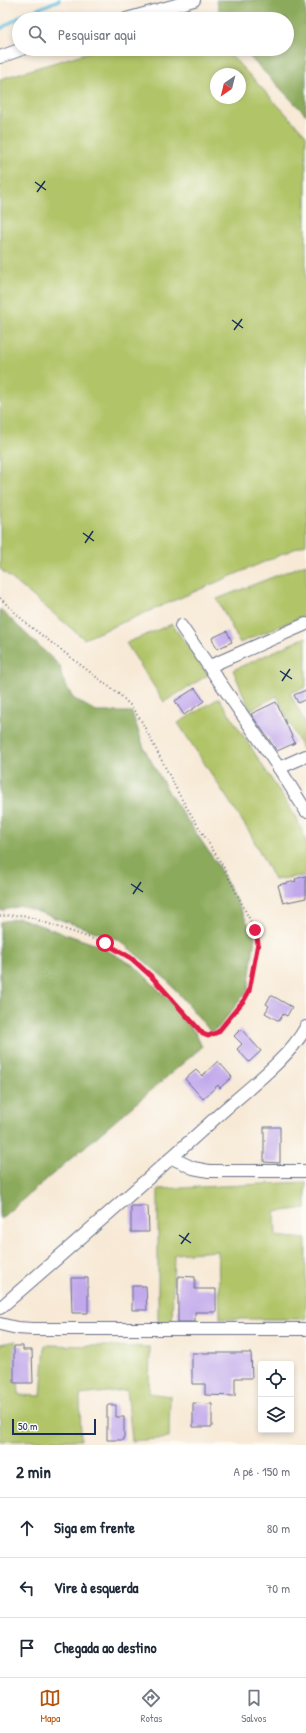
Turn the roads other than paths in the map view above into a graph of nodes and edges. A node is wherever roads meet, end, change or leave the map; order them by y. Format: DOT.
graph roads {
  1 [pos="194,0"];
  2 [pos="151,12"];
  3 [pos="12,53"];
  4 [pos="0,58"];
  5 [pos="306,624"];
  6 [pos="181,626"];
  7 [pos="210,666"];
  8 [pos="306,756"];
  9 [pos="279,768"];
  10 [pos="306,810"];
  11 [pos="306,1027"];
  12 [pos="303,1042"];
  13 [pos="172,1158"];
  14 [pos="306,1171"];
  15 [pos="0,1308"];
  16 [pos="0,1324"];
  17 [pos="306,1329"];
  1 -- 2 [label="street"];
  3 -- 4 [label="street"];
  5 -- 7 [label="street"];
  6 -- 7 [label="street"];
  7 -- 9 [label="street"];
  8 -- 9 [label="street"];
  9 -- 10 [label="street"];
  11 -- 12 [label="street"];
  12 -- 13 [label="street"];
  13 -- 14 [label="street"];
  13 -- 15 [label="street"];
  16 -- 17 [label="street"];
}
